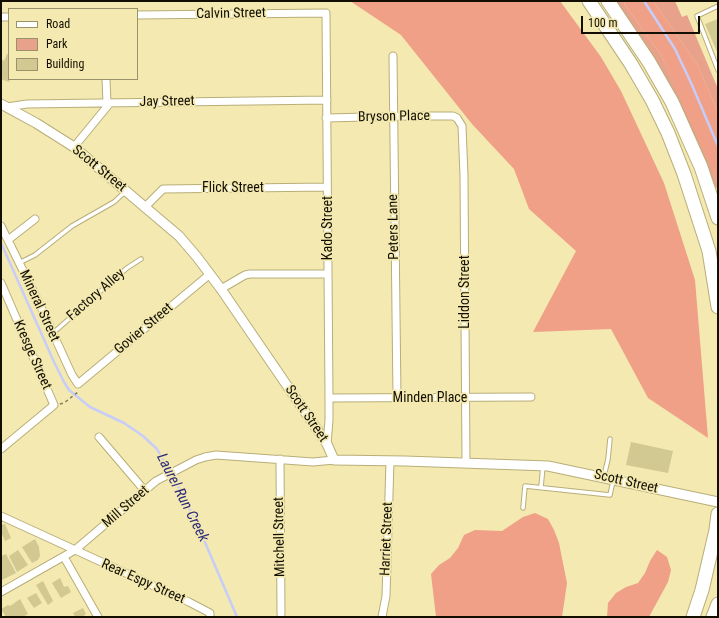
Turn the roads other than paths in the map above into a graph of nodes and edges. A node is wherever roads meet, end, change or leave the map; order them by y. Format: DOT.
graph roads {
  1 [pos="589,1"];
  2 [pos="608,1"];
  3 [pos="718,6"];
  4 [pos="326,13"];
  5 [pos="138,15"];
  6 [pos="393,56"];
  7 [pos="718,70"];
  8 [pos="106,80"];
  9 [pos="327,100"];
  10 [pos="108,103"];
  11 [pos="4,106"];
  12 [pos="393,117"];
  13 [pos="326,118"];
  14 [pos="460,122"];
  15 [pos="74,147"];
  16 [pos="328,187"];
  17 [pos="127,191"];
  18 [pos="145,207"];
  19 [pos="718,218"];
  20 [pos="35,219"];
  21 [pos="1,226"];
  22 [pos="8,240"];
  23 [pos="141,259"];
  24 [pos="19,263"];
  25 [pos="210,274"];
  26 [pos="328,274"];
  27 [pos="1,283"];
  28 [pos="221,289"];
  29 [pos="718,307"];
  30 [pos="52,334"];
  31 [pos="78,384"];
  32 [pos="531,397"];
  33 [pos="329,398"];
  34 [pos="397,398"];
  35 [pos="465,398"];
  36 [pos="99,437"];
  37 [pos="610,439"];
  38 [pos="327,444"];
  39 [pos="1,449"];
  40 [pos="280,459"];
  41 [pos="334,460"];
  42 [pos="390,461"];
  43 [pos="466,463"];
  44 [pos="543,466"];
  45 [pos="603,477"];
  46 [pos="613,480"];
  47 [pos="541,487"];
  48 [pos="145,491"];
  49 [pos="718,502"];
  50 [pos="522,508"];
  51 [pos="718,514"];
  52 [pos="1,516"];
  53 [pos="74,550"];
  54 [pos="64,557"];
  55 [pos="702,590"];
  56 [pos="1,592"];
  57 [pos="718,604"];
  58 [pos="281,614"];
  59 [pos="94,616"];
  60 [pos="210,616"];
  61 [pos="382,617"];
  62 [pos="687,617"];
  63 [pos="693,617"];
  64 [pos="714,617"];
  1 -- 29 [label="highway"];
  2 -- 19 [label="highway"];
  3 -- 7 [label="lane"];
  4 -- 5 [label="street, Calvin Street"];
  4 -- 9 [label="street, Kado Street"];
  6 -- 12 [label="street, Peters Lane"];
  8 -- 10 [label="street"];
  9 -- 10 [label="street, Jay Street"];
  9 -- 13 [label="street, Kado Street"];
  10 -- 11 [label="street, Jay Street"];
  10 -- 15 [label="street"];
  11 -- 15 [label="street, Scott Street"];
  12 -- 13 [label="street, Bryson Place"];
  12 -- 14 [label="street, Bryson Place"];
  12 -- 34 [label="street, Peters Lane"];
  13 -- 16 [label="street, Kado Street"];
  14 -- 35 [label="street, Liddon Street"];
  15 -- 17 [label="street, Scott Street"];
  16 -- 18 [label="street, Flick Street"];
  16 -- 26 [label="street, Kado Street"];
  17 -- 18 [label="street, Scott Street"];
  17 -- 24 [label="lane"];
  18 -- 25 [label="street, Scott Street"];
  20 -- 22 [label="street"];
  21 -- 22 [label="street, Mineral Street"];
  22 -- 24 [label="street, Mineral Street"];
  23 -- 30 [label="lane, Factory Alley"];
  24 -- 30 [label="street, Mineral Street"];
  25 -- 28 [label="street, Scott Street"];
  25 -- 31 [label="street, Govier Street"];
  26 -- 28 [label="street"];
  26 -- 33 [label="street, Kado Street"];
  27 -- 39 [label="street, Kresge Street"];
  28 -- 38 [label="street, Scott Street"];
  30 -- 31 [label="street, Mineral Street"];
  32 -- 35 [label="street, Minden Place"];
  33 -- 34 [label="street, Minden Place"];
  33 -- 38 [label="street, Kado Street"];
  34 -- 35 [label="street, Minden Place"];
  35 -- 43 [label="street, Liddon Street"];
  36 -- 48 [label="street"];
  37 -- 45 [label="lane"];
  38 -- 41 [label="street, Scott Street"];
  40 -- 41 [label="street, Mill Street"];
  40 -- 48 [label="street, Mill Street"];
  40 -- 58 [label="street, Mitchell Street"];
  41 -- 42 [label="street, Scott Street"];
  42 -- 43 [label="street, Scott Street"];
  42 -- 61 [label="street, Harriet Street"];
  43 -- 44 [label="street, Scott Street"];
  44 -- 45 [label="street, Scott Street"];
  44 -- 47 [label="lane"];
  45 -- 46 [label="street, Scott Street"];
  46 -- 47 [label="lane"];
  46 -- 49 [label="street, Scott Street"];
  47 -- 50 [label="lane"];
  48 -- 53 [label="street, Mill Street"];
  51 -- 55 [label="highway"];
  52 -- 53 [label="street, Rear Espy Street"];
  53 -- 54 [label="street, Mill Street"];
  53 -- 60 [label="street, Rear Espy Street"];
  54 -- 56 [label="street, Mill Street"];
  54 -- 59 [label="street"];
  55 -- 62 [label="highway"];
  55 -- 63 [label="highway"];
  57 -- 64 [label="highway"];
}
